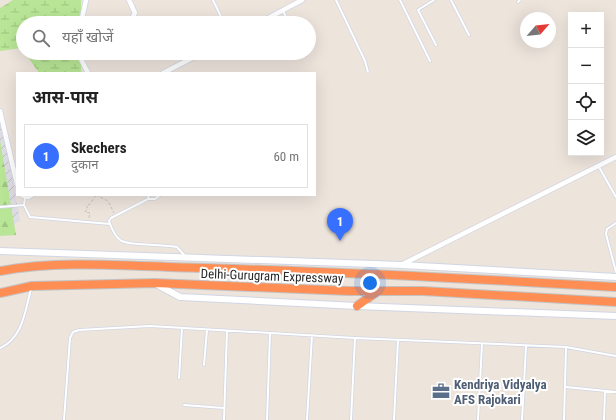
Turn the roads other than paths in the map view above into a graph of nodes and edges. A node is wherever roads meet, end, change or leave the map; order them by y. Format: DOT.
graph roads {
  1 [pos="86,0"];
  2 [pos="128,0"];
  3 [pos="213,0"];
  4 [pos="302,0"];
  5 [pos="336,0"];
  6 [pos="400,0"];
  7 [pos="434,0"];
  8 [pos="451,0"];
  9 [pos="282,10"];
  10 [pos="83,16"];
  11 [pos="133,16"];
  12 [pos="221,16"];
  13 [pos="271,16"];
  14 [pos="285,16"];
  15 [pos="469,35"];
  16 [pos="436,45"];
  17 [pos="82,60"];
  18 [pos="188,60"];
  19 [pos="430,61"];
  20 [pos="88,72"];
  21 [pos="165,72"];
  22 [pos="368,72"];
  23 [pos="0,111"];
  24 [pos="616,157"];
  25 [pos="599,166"];
  26 [pos="16,180"];
  27 [pos="23,196"];
  28 [pos="149,196"];
  29 [pos="159,196"];
  30 [pos="616,197"];
  31 [pos="148,199"];
  32 [pos="24,205"];
  33 [pos="0,207"];
  34 [pos="616,222"];
  35 [pos="110,224"];
  36 [pos="0,251"];
  37 [pos="184,256"];
  38 [pos="402,265"];
  39 [pos="0,272"];
  40 [pos="616,272"];
  41 [pos="616,277"];
  42 [pos="155,284"];
  43 [pos="32,286"];
  44 [pos="616,287"];
  45 [pos="378,291"];
  46 [pos="0,293"];
  47 [pos="616,302"];
  48 [pos="357,306"];
  49 [pos="616,316"];
  50 [pos="182,328"];
  51 [pos="207,330"];
  52 [pos="227,331"];
  53 [pos="270,333"];
  54 [pos="312,335"];
  55 [pos="356,338"];
  56 [pos="398,340"];
  57 [pos="482,344"];
  58 [pos="526,346"];
  59 [pos="0,348"];
  60 [pos="566,348"];
  61 [pos="616,356"];
  62 [pos="204,365"];
  63 [pos="179,378"];
  64 [pos="566,387"];
  65 [pos="605,391"];
  66 [pos="616,392"];
  67 [pos="184,405"];
  68 [pos="224,408"];
  69 [pos="64,420"];
  70 [pos="224,420"];
  71 [pos="267,420"];
  72 [pos="307,420"];
  73 [pos="351,420"];
  74 [pos="394,420"];
  75 [pos="478,420"];
  76 [pos="522,420"];
  77 [pos="564,420"];
  78 [pos="604,420"];
  1 -- 10 [label="street"];
  2 -- 11 [label="street"];
  3 -- 12 [label="lane"];
  4 -- 9 [label="street"];
  5 -- 22 [label="lane"];
  6 -- 19 [label="lane"];
  7 -- 16 [label="lane"];
  8 -- 15 [label="lane"];
  9 -- 13 [label="street"];
  9 -- 14 [label="lane"];
  17 -- 20 [label="street"];
  18 -- 21 [label="street"];
  23 -- 26 [label="street"];
  24 -- 25 [label="street"];
  25 -- 30 [label="lane"];
  25 -- 38 [label="street"];
  27 -- 32 [label="lane"];
  28 -- 31 [label="lane"];
  29 -- 31 [label="lane"];
  31 -- 35 [label="lane"];
  32 -- 33 [label="lane"];
  32 -- 35 [label="lane"];
  34 -- 40 [label="lane"];
  35 -- 37 [label="lane"];
  36 -- 37 [label="main road"];
  37 -- 38 [label="main road"];
  38 -- 41 [label="main road"];
  39 -- 44 [label="highway, Delhi-Gurugram Expressway"];
  42 -- 43 [label="highway, Delhi-Gurugram Expressway"];
  42 -- 45 [label="highway, Delhi-Gurugram Expressway"];
  42 -- 48 [label="main road"];
  43 -- 46 [label="highway, Delhi-Gurugram Expressway"];
  43 -- 59 [label="lane"];
  45 -- 47 [label="highway, Delhi-Gurugram Expressway"];
  45 -- 48 [label="highway"];
  48 -- 49 [label="main road"];
  50 -- 51 [label="lane"];
  50 -- 63 [label="lane"];
  50 -- 69 [label="lane"];
  51 -- 52 [label="lane"];
  51 -- 62 [label="lane"];
  52 -- 53 [label="lane"];
  52 -- 68 [label="lane"];
  53 -- 54 [label="lane"];
  53 -- 71 [label="lane"];
  54 -- 55 [label="lane"];
  54 -- 72 [label="lane"];
  55 -- 56 [label="lane"];
  55 -- 73 [label="lane"];
  56 -- 57 [label="lane"];
  56 -- 74 [label="lane"];
  57 -- 58 [label="lane"];
  57 -- 75 [label="lane"];
  58 -- 60 [label="lane"];
  58 -- 76 [label="lane"];
  60 -- 61 [label="lane"];
  60 -- 64 [label="lane"];
  64 -- 65 [label="lane"];
  64 -- 77 [label="lane"];
  65 -- 66 [label="lane"];
  65 -- 78 [label="lane"];
  67 -- 68 [label="lane"];
  68 -- 70 [label="lane"];
}
